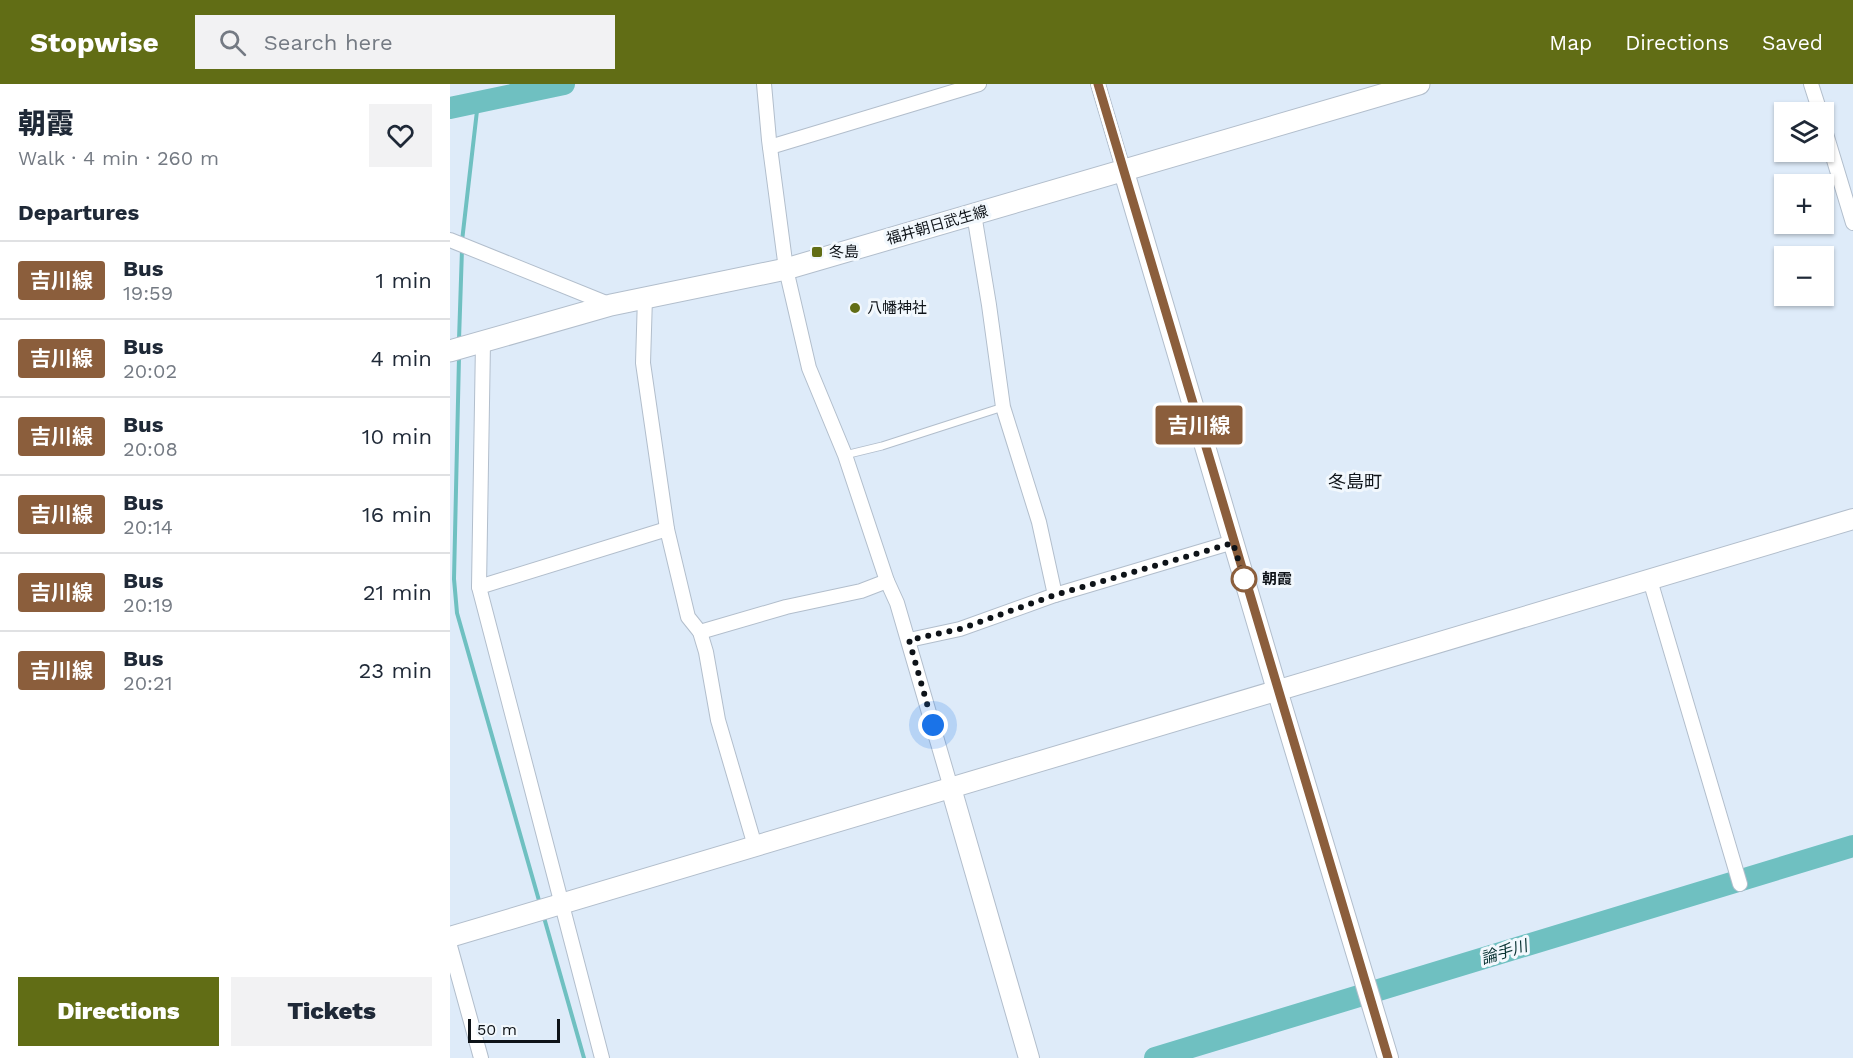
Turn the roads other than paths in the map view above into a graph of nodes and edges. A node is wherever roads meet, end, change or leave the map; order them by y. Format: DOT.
graph roads {
  1 [pos="764,84"];
  2 [pos="979,84"];
  3 [pos="1098,84"];
  4 [pos="1419,84"];
  5 [pos="1811,84"];
  6 [pos="954,88"];
  7 [pos="1817,102"];
  8 [pos="770,147"];
  9 [pos="1834,155"];
  10 [pos="1124,172"];
  11 [pos="1849,198"];
  12 [pos="974,214"];
  13 [pos="1853,223"];
  14 [pos="450,240"];
  15 [pos="786,269"];
  16 [pos="645,297"];
  17 [pos="611,305"];
  18 [pos="480,342"];
  19 [pos="450,351"];
  20 [pos="1003,407"];
  21 [pos="845,455"];
  22 [pos="1853,519"];
  23 [pos="667,529"];
  24 [pos="1233,543"];
  25 [pos="1650,580"];
  26 [pos="887,582"];
  27 [pos="479,587"];
  28 [pos="1055,595"];
  29 [pos="700,632"];
  30 [pos="909,640"];
  31 [pos="1277,690"];
  32 [pos="951,788"];
  33 [pos="756,846"];
  34 [pos="1739,881"];
  35 [pos="552,906"];
  36 [pos="450,937"];
  37 [pos="450,946"];
  38 [pos="481,1058"];
  39 [pos="602,1058"];
  40 [pos="1029,1058"];
  41 [pos="1388,1058"];
  1 -- 8 [label="street"];
  2 -- 6 [label="street"];
  3 -- 10 [label="street"];
  4 -- 10 [label="main road, 福井朝日武生線"];
  5 -- 7 [label="street"];
  6 -- 8 [label="street"];
  8 -- 15 [label="street"];
  9 -- 11 [label="street"];
  10 -- 12 [label="main road, 福井朝日武生線"];
  10 -- 24 [label="street"];
  11 -- 13 [label="street"];
  12 -- 15 [label="main road, 福井朝日武生線"];
  12 -- 20 [label="street"];
  14 -- 17 [label="street"];
  15 -- 16 [label="main road, 福井朝日武生線"];
  15 -- 21 [label="street"];
  16 -- 17 [label="main road, 福井朝日武生線"];
  16 -- 23 [label="street"];
  17 -- 18 [label="main road, 福井朝日武生線"];
  18 -- 19 [label="main road, 福井朝日武生線"];
  18 -- 27 [label="street"];
  20 -- 21 [label="lane"];
  20 -- 28 [label="street"];
  21 -- 26 [label="street"];
  22 -- 25 [label="street"];
  23 -- 27 [label="street"];
  23 -- 29 [label="street"];
  24 -- 28 [label="street"];
  24 -- 31 [label="street"];
  25 -- 31 [label="street"];
  25 -- 34 [label="street"];
  26 -- 29 [label="street"];
  26 -- 30 [label="street"];
  27 -- 35 [label="street"];
  28 -- 30 [label="street"];
  29 -- 33 [label="street"];
  30 -- 32 [label="street"];
  31 -- 32 [label="street"];
  31 -- 41 [label="street"];
  32 -- 33 [label="street"];
  32 -- 40 [label="street"];
  33 -- 35 [label="street"];
  35 -- 36 [label="street"];
  35 -- 39 [label="street"];
  37 -- 38 [label="street"];
}
